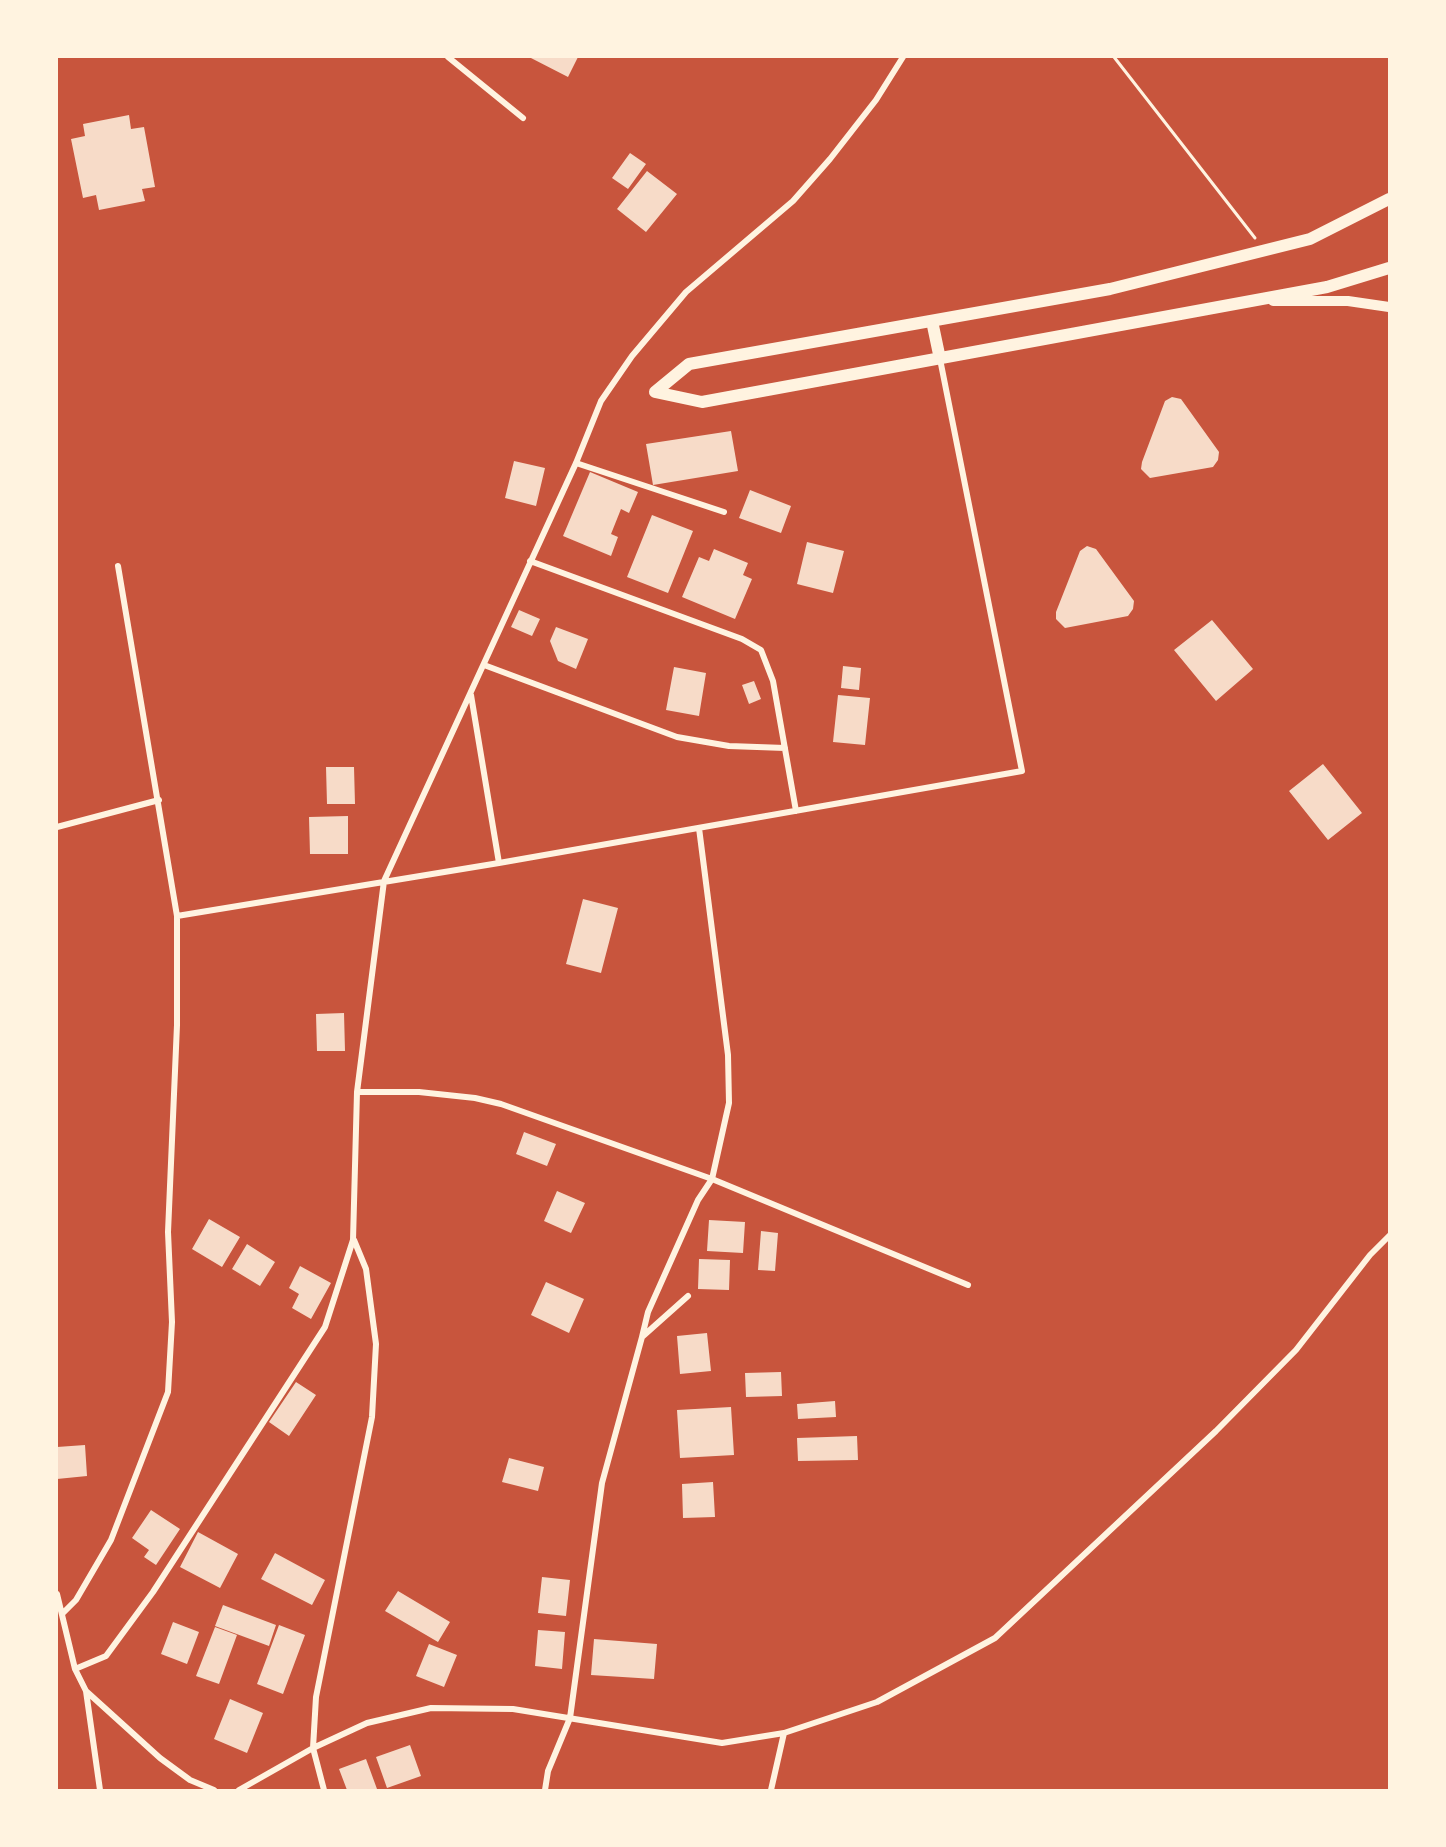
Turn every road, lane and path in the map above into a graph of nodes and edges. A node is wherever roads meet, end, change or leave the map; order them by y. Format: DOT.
graph roads {
  1 [pos="448,57"];
  2 [pos="903,57"];
  3 [pos="1114,57"];
  4 [pos="523,117"];
  5 [pos="1389,199"];
  6 [pos="1264,251"];
  7 [pos="1389,268"];
  8 [pos="1254,301"];
  9 [pos="1389,307"];
  10 [pos="932,321"];
  11 [pos="940,359"];
  12 [pos="576,463"];
  13 [pos="724,512"];
  14 [pos="530,561"];
  15 [pos="118,566"];
  16 [pos="484,665"];
  17 [pos="471,693"];
  18 [pos="785,748"];
  19 [pos="159,800"];
  20 [pos="796,811"];
  21 [pos="57,827"];
  22 [pos="699,828"];
  23 [pos="499,863"];
  24 [pos="384,881"];
  25 [pos="177,916"];
  26 [pos="357,1092"];
  27 [pos="712,1179"];
  28 [pos="1389,1236"];
  29 [pos="354,1239"];
  30 [pos="968,1284"];
  31 [pos="688,1296"];
  32 [pos="642,1337"];
  33 [pos="57,1594"];
  34 [pos="62,1614"];
  35 [pos="75,1669"];
  36 [pos="86,1691"];
  37 [pos="570,1718"];
  38 [pos="784,1733"];
  39 [pos="313,1748"];
  40 [pos="100,1790"];
  41 [pos="214,1790"];
  42 [pos="239,1790"];
  43 [pos="324,1790"];
  44 [pos="545,1790"];
  45 [pos="771,1790"];
  1 -- 4 [label="street"];
  2 -- 12 [label="street"];
  3 -- 6 [label="path"];
  5 -- 6 [label="main road"];
  6 -- 10 [label="main road"];
  7 -- 8 [label="main road"];
  8 -- 9 [label="street"];
  8 -- 11 [label="main road"];
  10 -- 11 [label="main road"];
  10 -- 11 [label="main road"];
  11 -- 20 [label="street"];
  12 -- 13 [label="street"];
  12 -- 14 [label="street"];
  14 -- 16 [label="street"];
  14 -- 18 [label="street"];
  15 -- 19 [label="street"];
  16 -- 17 [label="street"];
  16 -- 18 [label="street"];
  17 -- 23 [label="street"];
  17 -- 24 [label="street"];
  18 -- 20 [label="street"];
  19 -- 21 [label="street"];
  19 -- 25 [label="street"];
  20 -- 22 [label="street"];
  22 -- 23 [label="street"];
  22 -- 27 [label="street"];
  23 -- 24 [label="street"];
  24 -- 25 [label="street"];
  24 -- 26 [label="street"];
  25 -- 34 [label="street"];
  26 -- 27 [label="street"];
  26 -- 29 [label="street"];
  27 -- 30 [label="street"];
  27 -- 32 [label="street"];
  28 -- 38 [label="street"];
  29 -- 35 [label="street"];
  29 -- 39 [label="street"];
  31 -- 32 [label="street"];
  32 -- 37 [label="street"];
  33 -- 34 [label="street"];
  34 -- 35 [label="street"];
  35 -- 36 [label="street"];
  36 -- 40 [label="street"];
  36 -- 41 [label="street"];
  37 -- 38 [label="street"];
  37 -- 39 [label="street"];
  37 -- 44 [label="street"];
  38 -- 45 [label="street"];
  39 -- 42 [label="street"];
  39 -- 43 [label="street"];
}
